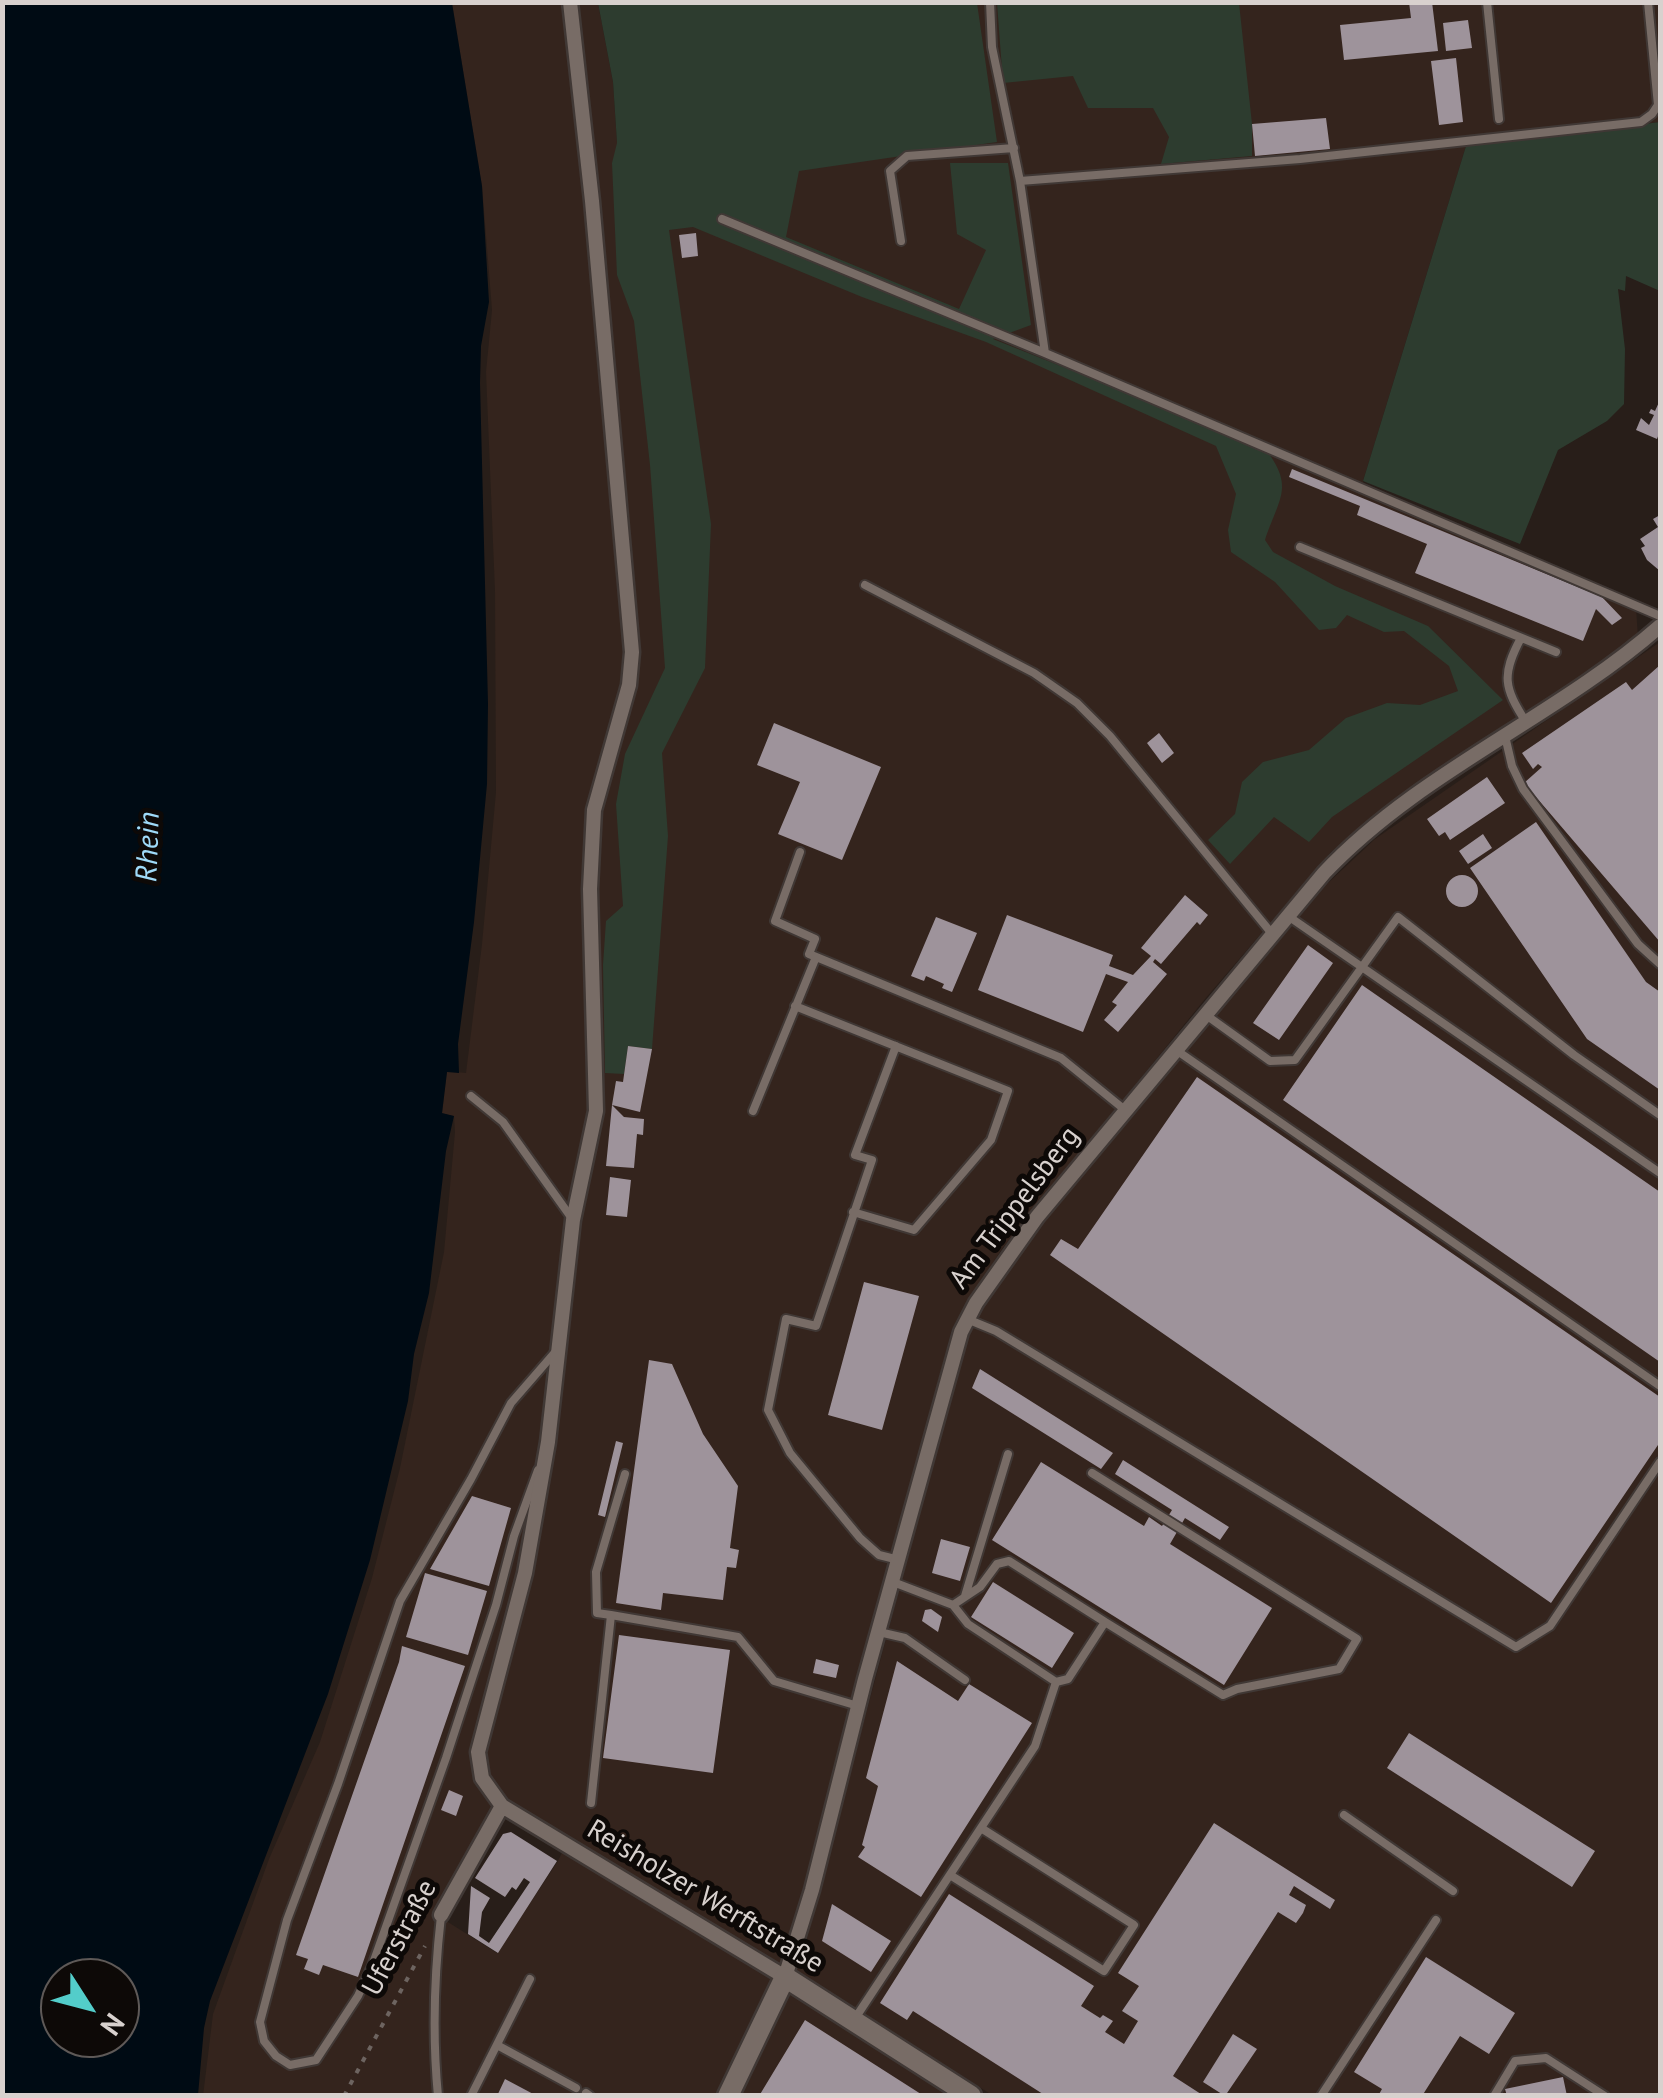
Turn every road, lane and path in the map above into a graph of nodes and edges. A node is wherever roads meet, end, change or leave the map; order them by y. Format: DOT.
graph roads {
  1 [pos="570,2"];
  2 [pos="990,2"];
  3 [pos="1487,2"];
  4 [pos="1648,2"];
  5 [pos="1499,119"];
  6 [pos="1014,148"];
  7 [pos="1020,181"];
  8 [pos="722,220"];
  9 [pos="901,241"];
  10 [pos="1045,354"];
  11 [pos="1300,547"];
  12 [pos="864,585"];
  13 [pos="1660,616"];
  14 [pos="1660,626"];
  15 [pos="1521,638"];
  16 [pos="1556,652"];
  17 [pos="1526,722"];
  18 [pos="1505,736"];
  19 [pos="800,852"];
  20 [pos="1288,916"];
  21 [pos="1273,935"];
  22 [pos="816,957"];
  23 [pos="1660,964"];
  24 [pos="1362,967"];
  25 [pos="795,1006"];
  26 [pos="1206,1014"];
  27 [pos="896,1046"];
  28 [pos="1176,1050"];
  29 [pos="471,1096"];
  30 [pos="1125,1110"];
  31 [pos="753,1111"];
  32 [pos="1660,1115"];
  33 [pos="1660,1172"];
  34 [pos="853,1212"];
  35 [pos="572,1220"];
  36 [pos="967,1319"];
  37 [pos="557,1350"];
  38 [pos="1660,1386"];
  39 [pos="548,1442"];
  40 [pos="1008,1454"];
  41 [pos="1660,1462"];
  42 [pos="1092,1473"];
  43 [pos="626,1474"];
  44 [pos="899,1560"];
  45 [pos="893,1582"];
  46 [pos="965,1596"];
  47 [pos="953,1606"];
  48 [pos="612,1615"];
  49 [pos="1106,1622"];
  50 [pos="879,1632"];
  51 [pos="964,1680"];
  52 [pos="1056,1682"];
  53 [pos="858,1706"];
  54 [pos="591,1803"];
  55 [pos="502,1806"];
  56 [pos="1344,1815"];
  57 [pos="981,1828"];
  58 [pos="950,1875"];
  59 [pos="1453,1891"];
  60 [pos="441,1915"];
  61 [pos="1436,1920"];
  62 [pos="785,1977"];
  63 [pos="530,1979"];
  64 [pos="854,2020"];
  65 [pos="497,2045"];
  66 [pos="576,2088"];
  67 [pos="344,2096"];
  68 [pos="438,2096"];
  69 [pos="470,2096"];
  70 [pos="728,2096"];
  71 [pos="971,2096"];
  72 [pos="1321,2096"];
  73 [pos="1494,2096"];
  74 [pos="1605,2096"];
  1 -- 35 [label="street"];
  2 -- 6 [label="lane"];
  3 -- 5 [label="lane"];
  4 -- 7 [label="lane"];
  6 -- 7 [label="lane"];
  6 -- 9 [label="lane"];
  7 -- 10 [label="lane"];
  8 -- 10 [label="lane"];
  10 -- 13 [label="lane"];
  11 -- 15 [label="lane"];
  12 -- 21 [label="lane"];
  14 -- 17 [label="street, Am Trippelsberg"];
  15 -- 16 [label="lane"];
  15 -- 17 [label="lane"];
  17 -- 18 [label="street, Am Trippelsberg"];
  18 -- 20 [label="street, Am Trippelsberg"];
  18 -- 23 [label="lane"];
  19 -- 22 [label="lane"];
  20 -- 21 [label="street, Am Trippelsberg"];
  20 -- 24 [label="lane"];
  21 -- 26 [label="street, Am Trippelsberg"];
  22 -- 25 [label="lane"];
  22 -- 30 [label="lane"];
  24 -- 26 [label="lane"];
  24 -- 32 [label="lane"];
  24 -- 33 [label="lane"];
  25 -- 27 [label="lane"];
  25 -- 31 [label="lane"];
  26 -- 28 [label="street, Am Trippelsberg"];
  27 -- 34 [label="lane"];
  27 -- 34 [label="lane"];
  28 -- 30 [label="street, Am Trippelsberg"];
  28 -- 38 [label="lane"];
  29 -- 35 [label="lane"];
  30 -- 36 [label="street, Am Trippelsberg"];
  34 -- 44 [label="lane"];
  35 -- 37 [label="street"];
  36 -- 41 [label="lane"];
  36 -- 44 [label="street, Am Trippelsberg"];
  37 -- 39 [label="street"];
  37 -- 39 [label="lane"];
  39 -- 55 [label="street"];
  40 -- 46 [label="lane"];
  42 -- 49 [label="lane"];
  43 -- 48 [label="lane"];
  44 -- 45 [label="street, Am Trippelsberg"];
  45 -- 47 [label="lane"];
  45 -- 50 [label="street, Am Trippelsberg"];
  46 -- 47 [label="lane"];
  46 -- 49 [label="lane"];
  47 -- 52 [label="lane"];
  48 -- 53 [label="lane"];
  48 -- 54 [label="lane"];
  49 -- 52 [label="lane"];
  50 -- 51 [label="lane"];
  50 -- 53 [label="street, Am Trippelsberg"];
  52 -- 57 [label="lane"];
  53 -- 62 [label="street, Am Trippelsberg"];
  55 -- 60 [label="street, Uferstraße"];
  55 -- 62 [label="street, Reisholzer Werftstraße"];
  56 -- 59 [label="lane"];
  57 -- 58 [label="lane"];
  57 -- 58 [label="lane"];
  58 -- 64 [label="lane"];
  60 -- 67 [label="path, Uferstraße"];
  60 -- 68 [label="lane"];
  61 -- 72 [label="lane"];
  62 -- 64 [label="street, Reisholzer Werftstraße"];
  62 -- 70 [label="street, Am Trippelsberg"];
  63 -- 65 [label="lane"];
  64 -- 71 [label="street, Reisholzer Werftstraße"];
  65 -- 66 [label="lane"];
  65 -- 69 [label="lane"];
  73 -- 74 [label="lane"];
}
